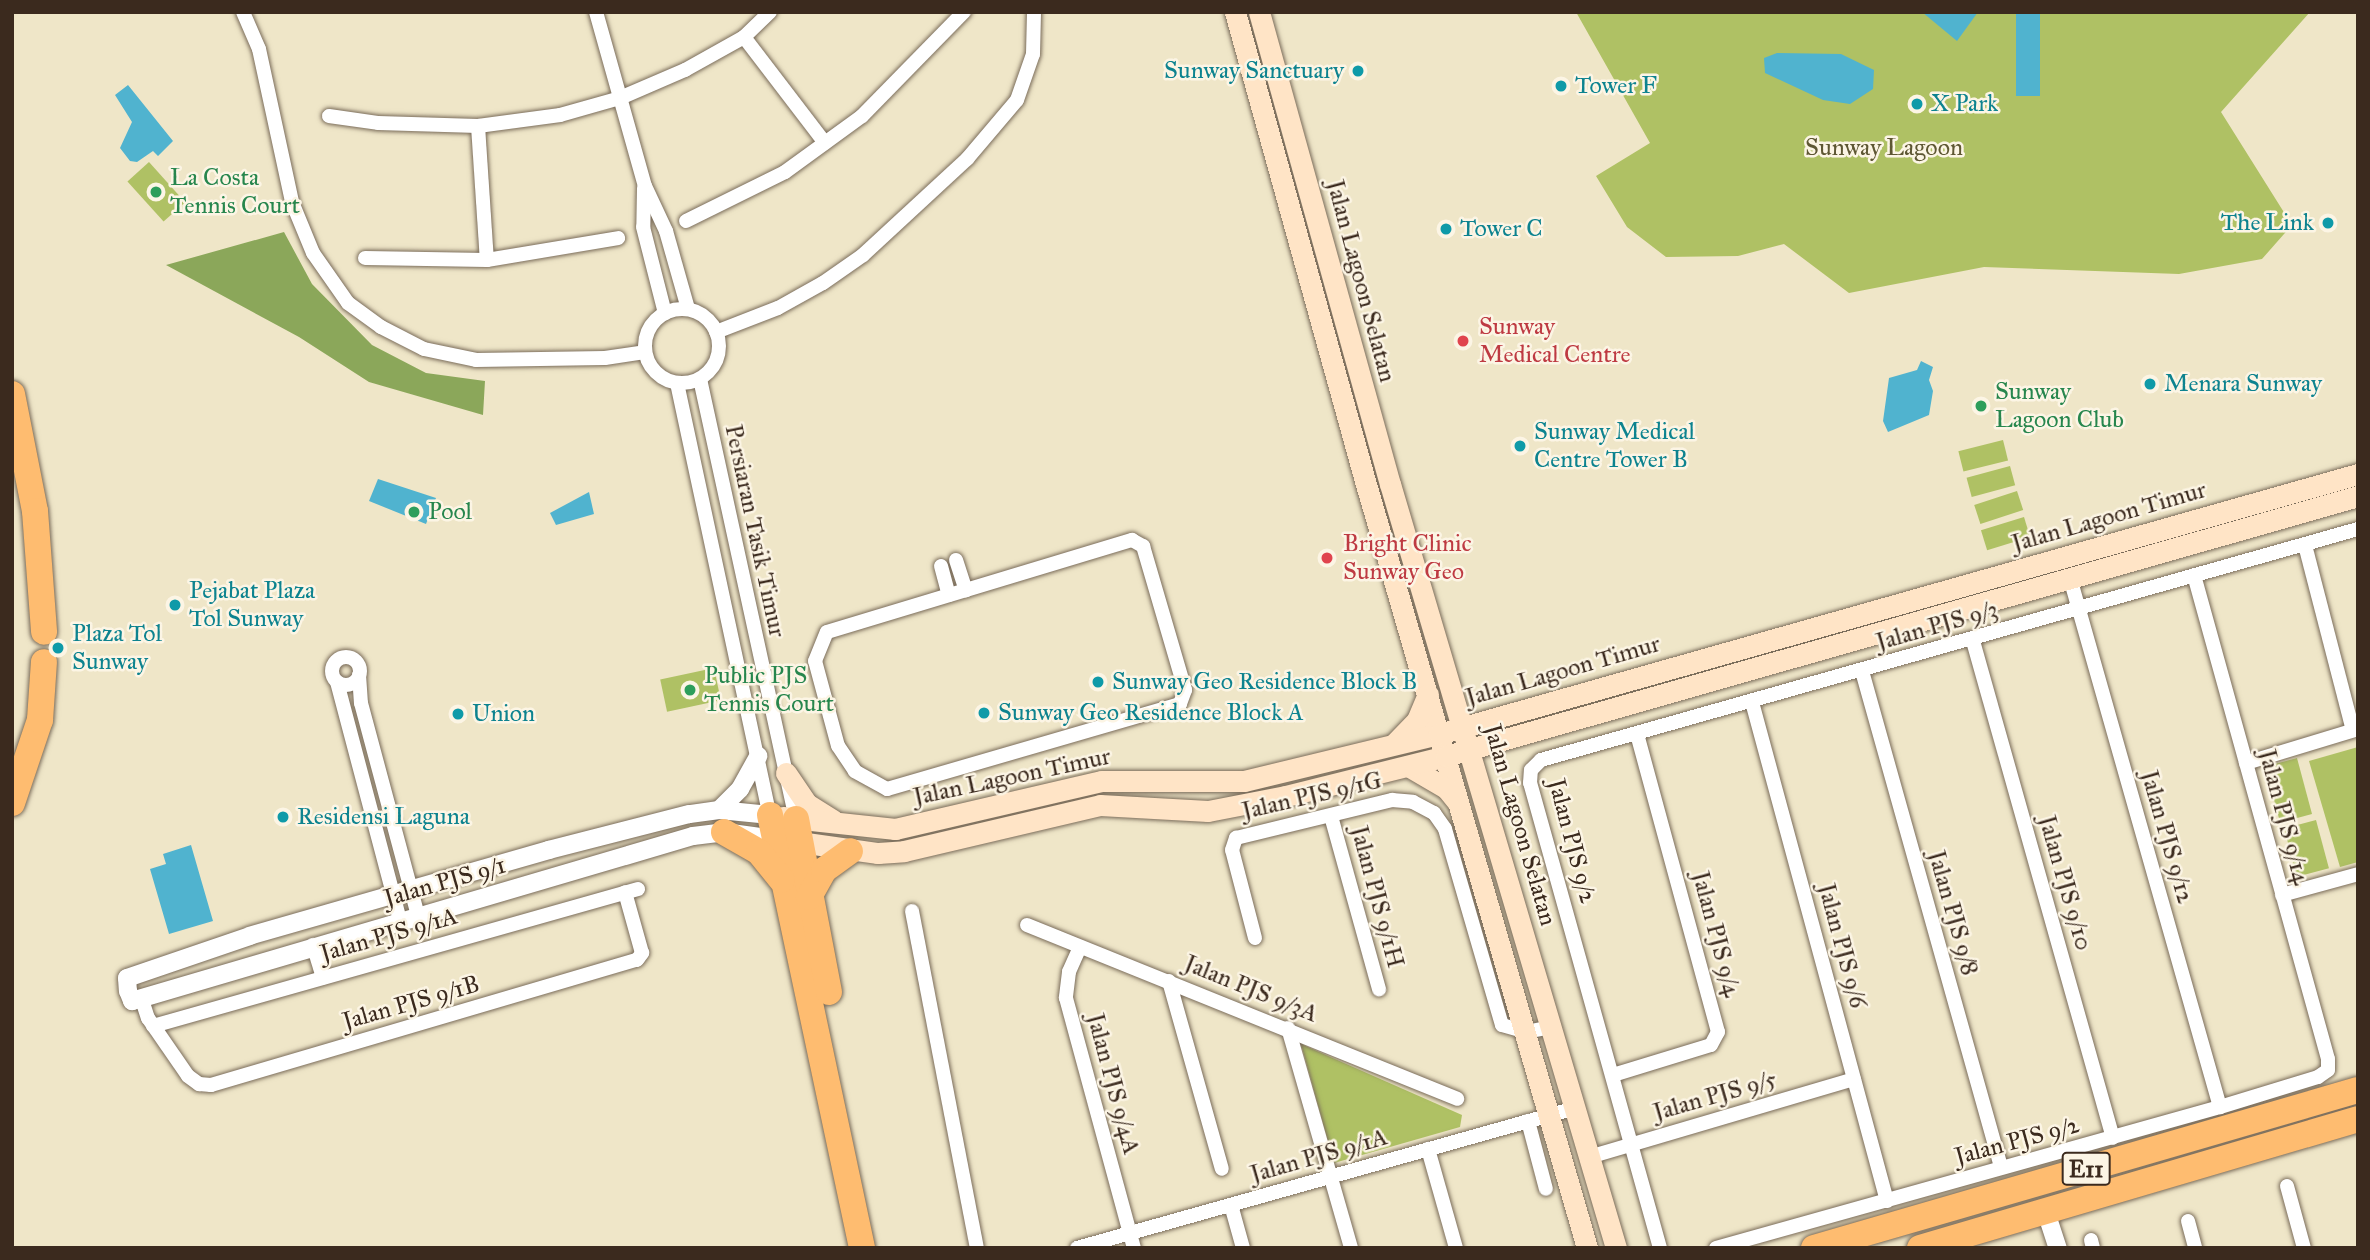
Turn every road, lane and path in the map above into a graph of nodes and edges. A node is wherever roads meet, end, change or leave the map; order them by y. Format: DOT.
graph roads {
  1 [pos="243,12"];
  2 [pos="596,12"];
  3 [pos="770,12"];
  4 [pos="964,12"];
  5 [pos="1034,12"];
  6 [pos="1235,12"];
  7 [pos="1259,12"];
  8 [pos="744,37"];
  9 [pos="620,98"];
  10 [pos="329,116"];
  11 [pos="478,126"];
  12 [pos="825,143"];
  13 [pos="645,186"];
  14 [pos="686,221"];
  15 [pos="618,238"];
  16 [pos="365,258"];
  17 [pos="487,260"];
  18 [pos="688,309"];
  19 [pos="665,313"];
  20 [pos="716,332"];
  21 [pos="645,352"];
  22 [pos="700,379"];
  23 [pos="677,383"];
  24 [pos="12,394"];
  25 [pos="2358,474"];
  26 [pos="2284,494"];
  27 [pos="2358,496"];
  28 [pos="2290,515"];
  29 [pos="2358,529"];
  30 [pos="2305,545"];
  31 [pos="956,560"];
  32 [pos="941,566"];
  33 [pos="2194,575"];
  34 [pos="2070,578"];
  35 [pos="966,590"];
  36 [pos="949,595"];
  37 [pos="2079,608"];
  38 [pos="44,632"];
  39 [pos="1973,641"];
  40 [pos="44,662"];
  41 [pos="1862,671"];
  42 [pos="359,675"];
  43 [pos="337,682"];
  44 [pos="1453,686"];
  45 [pos="1428,694"];
  46 [pos="1752,702"];
  47 [pos="1501,715"];
  48 [pos="1464,726"];
  49 [pos="2355,730"];
  50 [pos="1439,734"];
  51 [pos="1637,734"];
  52 [pos="1509,737"];
  53 [pos="1393,744"];
  54 [pos="1471,747"];
  55 [pos="758,756"];
  56 [pos="1446,756"];
  57 [pos="2245,763"];
  58 [pos="1408,766"];
  59 [pos="1531,770"];
  60 [pos="786,773"];
  61 [pos="1484,792"];
  62 [pos="12,803"];
  63 [pos="1461,807"];
  64 [pos="1331,816"];
  65 [pos="722,821"];
  66 [pos="841,825"];
  67 [pos="785,829"];
  68 [pos="850,850"];
  69 [pos="2358,874"];
  70 [pos="785,884"];
  71 [pos="411,890"];
  72 [pos="631,890"];
  73 [pos="393,895"];
  74 [pos="2282,895"];
  75 [pos="810,897"];
  76 [pos="912,911"];
  77 [pos="418,916"];
  78 [pos="400,921"];
  79 [pos="1027,925"];
  80 [pos="1255,938"];
  81 [pos="313,945"];
  82 [pos="1080,947"];
  83 [pos="323,978"];
  84 [pos="1168,981"];
  85 [pos="1379,989"];
  86 [pos="139,999"];
  87 [pos="153,1026"];
  88 [pos="1551,1027"];
  89 [pos="1288,1028"];
  90 [pos="1526,1032"];
  91 [pos="2328,1070"];
  92 [pos="1613,1075"];
  93 [pos="1854,1079"];
  94 [pos="2358,1090"];
  95 [pos="1457,1099"];
  96 [pos="2220,1107"];
  97 [pos="1575,1108"];
  98 [pos="1550,1115"];
  99 [pos="2358,1119"];
  100 [pos="1528,1121"];
  101 [pos="2113,1138"];
  102 [pos="1631,1145"];
  103 [pos="1428,1149"];
  104 [pos="1588,1157"];
  105 [pos="2001,1167"];
  106 [pos="1222,1169"];
  107 [pos="1330,1176"];
  108 [pos="2287,1186"];
  109 [pos="1546,1189"];
  110 [pos="1887,1201"];
  111 [pos="1231,1205"];
  112 [pos="2046,1212"];
  113 [pos="2188,1221"];
  114 [pos="1132,1241"];
  115 [pos="862,1248"];
  116 [pos="880,1248"];
  117 [pos="977,1248"];
  118 [pos="1077,1248"];
  119 [pos="1243,1248"];
  120 [pos="1351,1248"];
  121 [pos="1456,1248"];
  122 [pos="1587,1248"];
  123 [pos="1616,1248"];
  124 [pos="1660,1248"];
  125 [pos="1716,1248"];
  126 [pos="1814,1248"];
  127 [pos="1920,1248"];
  128 [pos="2058,1248"];
  129 [pos="2195,1248"];
  130 [pos="2304,1248"];
  1 -- 21 [label="street"];
  2 -- 9 [label="street"];
  3 -- 8 [label="street"];
  4 -- 12 [label="street"];
  5 -- 20 [label="street"];
  6 -- 45 [label="main road, Jalan Lagoon Selatan"];
  7 -- 44 [label="main road, Jalan Lagoon Selatan"];
  8 -- 9 [label="street"];
  8 -- 12 [label="street"];
  9 -- 11 [label="street"];
  9 -- 13 [label="street"];
  10 -- 11 [label="street"];
  11 -- 17 [label="street"];
  12 -- 14 [label="street"];
  13 -- 18 [label="street"];
  13 -- 19 [label="street"];
  15 -- 17 [label="street"];
  16 -- 17 [label="street"];
  18 -- 19 [label="street"];
  18 -- 20 [label="street"];
  19 -- 21 [label="street"];
  20 -- 22 [label="street"];
  21 -- 23 [label="street"];
  22 -- 23 [label="street"];
  22 -- 60 [label="street, Persiaran Tasik Timur"];
  23 -- 55 [label="street, Persiaran Tasik Timur"];
  24 -- 38 [label="highway"];
  25 -- 26 [label="main road, Jalan Lagoon Timur"];
  26 -- 28 [label="main road"];
  26 -- 47 [label="main road, Jalan Lagoon Timur"];
  27 -- 28 [label="main road, Jalan Lagoon Timur"];
  28 -- 34 [label="main road, Jalan Lagoon Timur"];
  29 -- 30 [label="street, Jalan PJS 9/3"];
  30 -- 33 [label="street, Jalan PJS 9/3"];
  30 -- 49 [label="street"];
  31 -- 35 [label="street"];
  32 -- 36 [label="street"];
  33 -- 37 [label="street, Jalan PJS 9/3"];
  33 -- 57 [label="street, Jalan PJS 9/14"];
  34 -- 37 [label="street, Jalan PJS 9/12"];
  34 -- 52 [label="main road, Jalan Lagoon Timur"];
  35 -- 36 [label="street"];
  35 -- 36 [label="street"];
  37 -- 39 [label="street, Jalan PJS 9/3"];
  37 -- 96 [label="street, Jalan PJS 9/12"];
  39 -- 41 [label="street, Jalan PJS 9/3"];
  39 -- 101 [label="street, Jalan PJS 9/10"];
  40 -- 62 [label="highway"];
  41 -- 46 [label="street, Jalan PJS 9/3"];
  41 -- 105 [label="street, Jalan PJS 9/8"];
  42 -- 43 [label="street"];
  42 -- 43 [label="street"];
  42 -- 71 [label="street"];
  43 -- 73 [label="street"];
  44 -- 47 [label="main road"];
  44 -- 48 [label="main road, Jalan Lagoon Selatan"];
  45 -- 50 [label="main road, Jalan Lagoon Selatan"];
  45 -- 53 [label="main road"];
  46 -- 51 [label="street, Jalan PJS 9/3"];
  46 -- 93 [label="street, Jalan PJS 9/6"];
  47 -- 48 [label="main road, Jalan Lagoon Timur"];
  48 -- 50 [label="main road, Jalan Lagoon Timur"];
  48 -- 54 [label="main road, Jalan Lagoon Selatan"];
  49 -- 57 [label="street"];
  50 -- 53 [label="main road, Jalan Lagoon Timur"];
  50 -- 56 [label="main road, Jalan Lagoon Selatan"];
  51 -- 59 [label="street, Jalan PJS 9/3"];
  51 -- 92 [label="street, Jalan PJS 9/4"];
  52 -- 54 [label="main road, Jalan Lagoon Timur"];
  52 -- 61 [label="main road"];
  53 -- 66 [label="main road, Jalan Lagoon Timur"];
  54 -- 56 [label="main road, Jalan Lagoon Timur"];
  54 -- 61 [label="main road, Jalan Lagoon Selatan"];
  55 -- 65 [label="street"];
  55 -- 67 [label="street, Persiaran Tasik Timur"];
  56 -- 58 [label="main road, Jalan Lagoon Timur"];
  56 -- 63 [label="main road, Jalan Lagoon Selatan"];
  57 -- 74 [label="street, Jalan PJS 9/14"];
  58 -- 63 [label="main road"];
  58 -- 68 [label="main road, Jalan Lagoon Timur"];
  59 -- 92 [label="street, Jalan PJS 9/2"];
  60 -- 66 [label="main road"];
  60 -- 67 [label="street, Persiaran Tasik Timur"];
  61 -- 88 [label="main road, Jalan Lagoon Selatan"];
  63 -- 90 [label="main road, Jalan Lagoon Selatan"];
  64 -- 80 [label="street, Jalan PJS 9/1G"];
  64 -- 85 [label="street, Jalan PJS 9/1H"];
  64 -- 90 [label="street, Jalan PJS 9/1G"];
  65 -- 67 [label="street, Jalan PJS 9/1"];
  65 -- 70 [label="highway"];
  65 -- 71 [label="street, Jalan PJS 9/1"];
  65 -- 77 [label="street, Jalan PJS 9/1"];
  66 -- 67 [label="main road, Jalan Lagoon Timur"];
  67 -- 68 [label="main road, Jalan Lagoon Timur"];
  67 -- 70 [label="highway"];
  67 -- 75 [label="highway"];
  68 -- 75 [label="highway"];
  69 -- 74 [label="street"];
  70 -- 115 [label="highway"];
  71 -- 73 [label="street, Jalan PJS 9/1"];
  71 -- 77 [label="street"];
  72 -- 83 [label="street, Jalan PJS 9/1A"];
  72 -- 87 [label="street, Jalan PJS 9/1B"];
  73 -- 78 [label="street"];
  73 -- 86 [label="street, Jalan PJS 9/1"];
  74 -- 91 [label="street, Jalan PJS 9/14"];
  75 -- 116 [label="highway"];
  76 -- 117 [label="street"];
  77 -- 78 [label="street, Jalan PJS 9/1"];
  78 -- 81 [label="street, Jalan PJS 9/1"];
  79 -- 82 [label="street, Jalan PJS 9/3A"];
  81 -- 83 [label="street"];
  81 -- 86 [label="street, Jalan PJS 9/1"];
  82 -- 84 [label="street, Jalan PJS 9/3A"];
  82 -- 114 [label="street, Jalan PJS 9/4A"];
  83 -- 87 [label="street, Jalan PJS 9/1A"];
  84 -- 89 [label="street, Jalan PJS 9/3A"];
  84 -- 106 [label="street"];
  86 -- 87 [label="street"];
  88 -- 90 [label="street"];
  88 -- 97 [label="main road, Jalan Lagoon Selatan"];
  89 -- 95 [label="street, Jalan PJS 9/3A"];
  89 -- 107 [label="street"];
  90 -- 98 [label="main road, Jalan Lagoon Selatan"];
  91 -- 96 [label="street, Jalan PJS 9/2"];
  92 -- 102 [label="street, Jalan PJS 9/2"];
  93 -- 102 [label="street, Jalan PJS 9/5"];
  93 -- 110 [label="street, Jalan PJS 9/6"];
  94 -- 126 [label="highway, E11"];
  96 -- 101 [label="street, Jalan PJS 9/2"];
  97 -- 98 [label="street, Jalan PJS 9/1A"];
  97 -- 104 [label="main road, Jalan Lagoon Selatan"];
  98 -- 100 [label="street, Jalan PJS 9/1A"];
  98 -- 122 [label="main road, Jalan Lagoon Selatan"];
  99 -- 112 [label="highway, E11"];
  100 -- 103 [label="street, Jalan PJS 9/1A"];
  100 -- 109 [label="street"];
  101 -- 105 [label="street, Jalan PJS 9/2"];
  102 -- 104 [label="street, Jalan PJS 9/5"];
  102 -- 124 [label="street, Jalan PJS 9/2"];
  103 -- 107 [label="street, Jalan PJS 9/1A"];
  103 -- 121 [label="street"];
  104 -- 123 [label="main road, Jalan Lagoon Selatan"];
  105 -- 110 [label="street, Jalan PJS 9/2"];
  107 -- 111 [label="street, Jalan PJS 9/1A"];
  107 -- 120 [label="street"];
  108 -- 130 [label="street"];
  110 -- 125 [label="street, Jalan PJS 9/2"];
  111 -- 114 [label="street, Jalan PJS 9/1A"];
  111 -- 119 [label="street"];
  112 -- 127 [label="highway, E11"];
  112 -- 128 [label="street"];
  113 -- 129 [label="street"];
  114 -- 118 [label="street, Jalan PJS 9/1A"];
}
